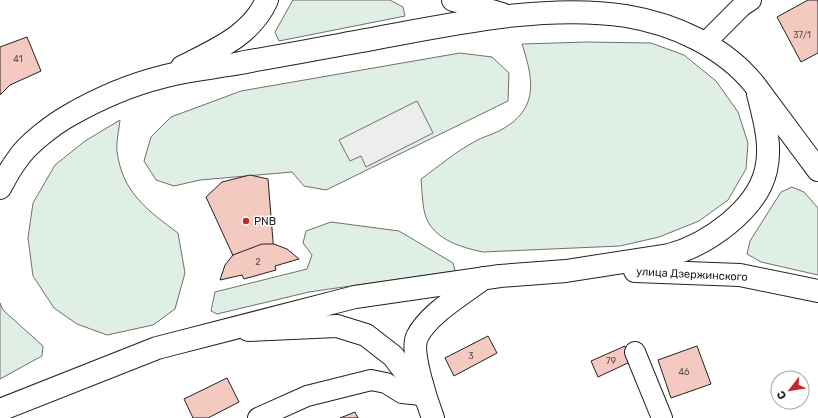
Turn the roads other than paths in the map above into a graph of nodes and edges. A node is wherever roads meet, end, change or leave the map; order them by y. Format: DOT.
graph roads {
  1 [pos="267,0"];
  2 [pos="453,0"];
  3 [pos="751,0"];
  4 [pos="509,16"];
  5 [pos="705,43"];
  6 [pos="161,77"];
  7 [pos="754,84"];
  8 [pos="818,170"];
  9 [pos="0,188"];
  10 [pos="566,271"];
  11 [pos="484,278"];
  12 [pos="818,291"];
  13 [pos="221,331"];
  14 [pos="635,352"];
  15 [pos="423,396"];
  16 [pos="0,410"];
  17 [pos="258,418"];
  18 [pos="433,418"];
  19 [pos="662,418"];
  1 -- 6 [label="main road"];
  2 -- 4 [label="main road"];
  3 -- 5 [label="street"];
  4 -- 5 [label="main road"];
  4 -- 6 [label="main road"];
  5 -- 7 [label="main road"];
  6 -- 9 [label="main road"];
  7 -- 8 [label="main road"];
  7 -- 10 [label="main road"];
  10 -- 11 [label="main road"];
  10 -- 12 [label="main road, улица Дзержинского"];
  11 -- 13 [label="main road"];
  11 -- 15 [label="main road"];
  13 -- 15 [label="main road"];
  13 -- 16 [label="main road"];
  14 -- 19 [label="street"];
  15 -- 17 [label="street"];
  15 -- 18 [label="main road"];
}
